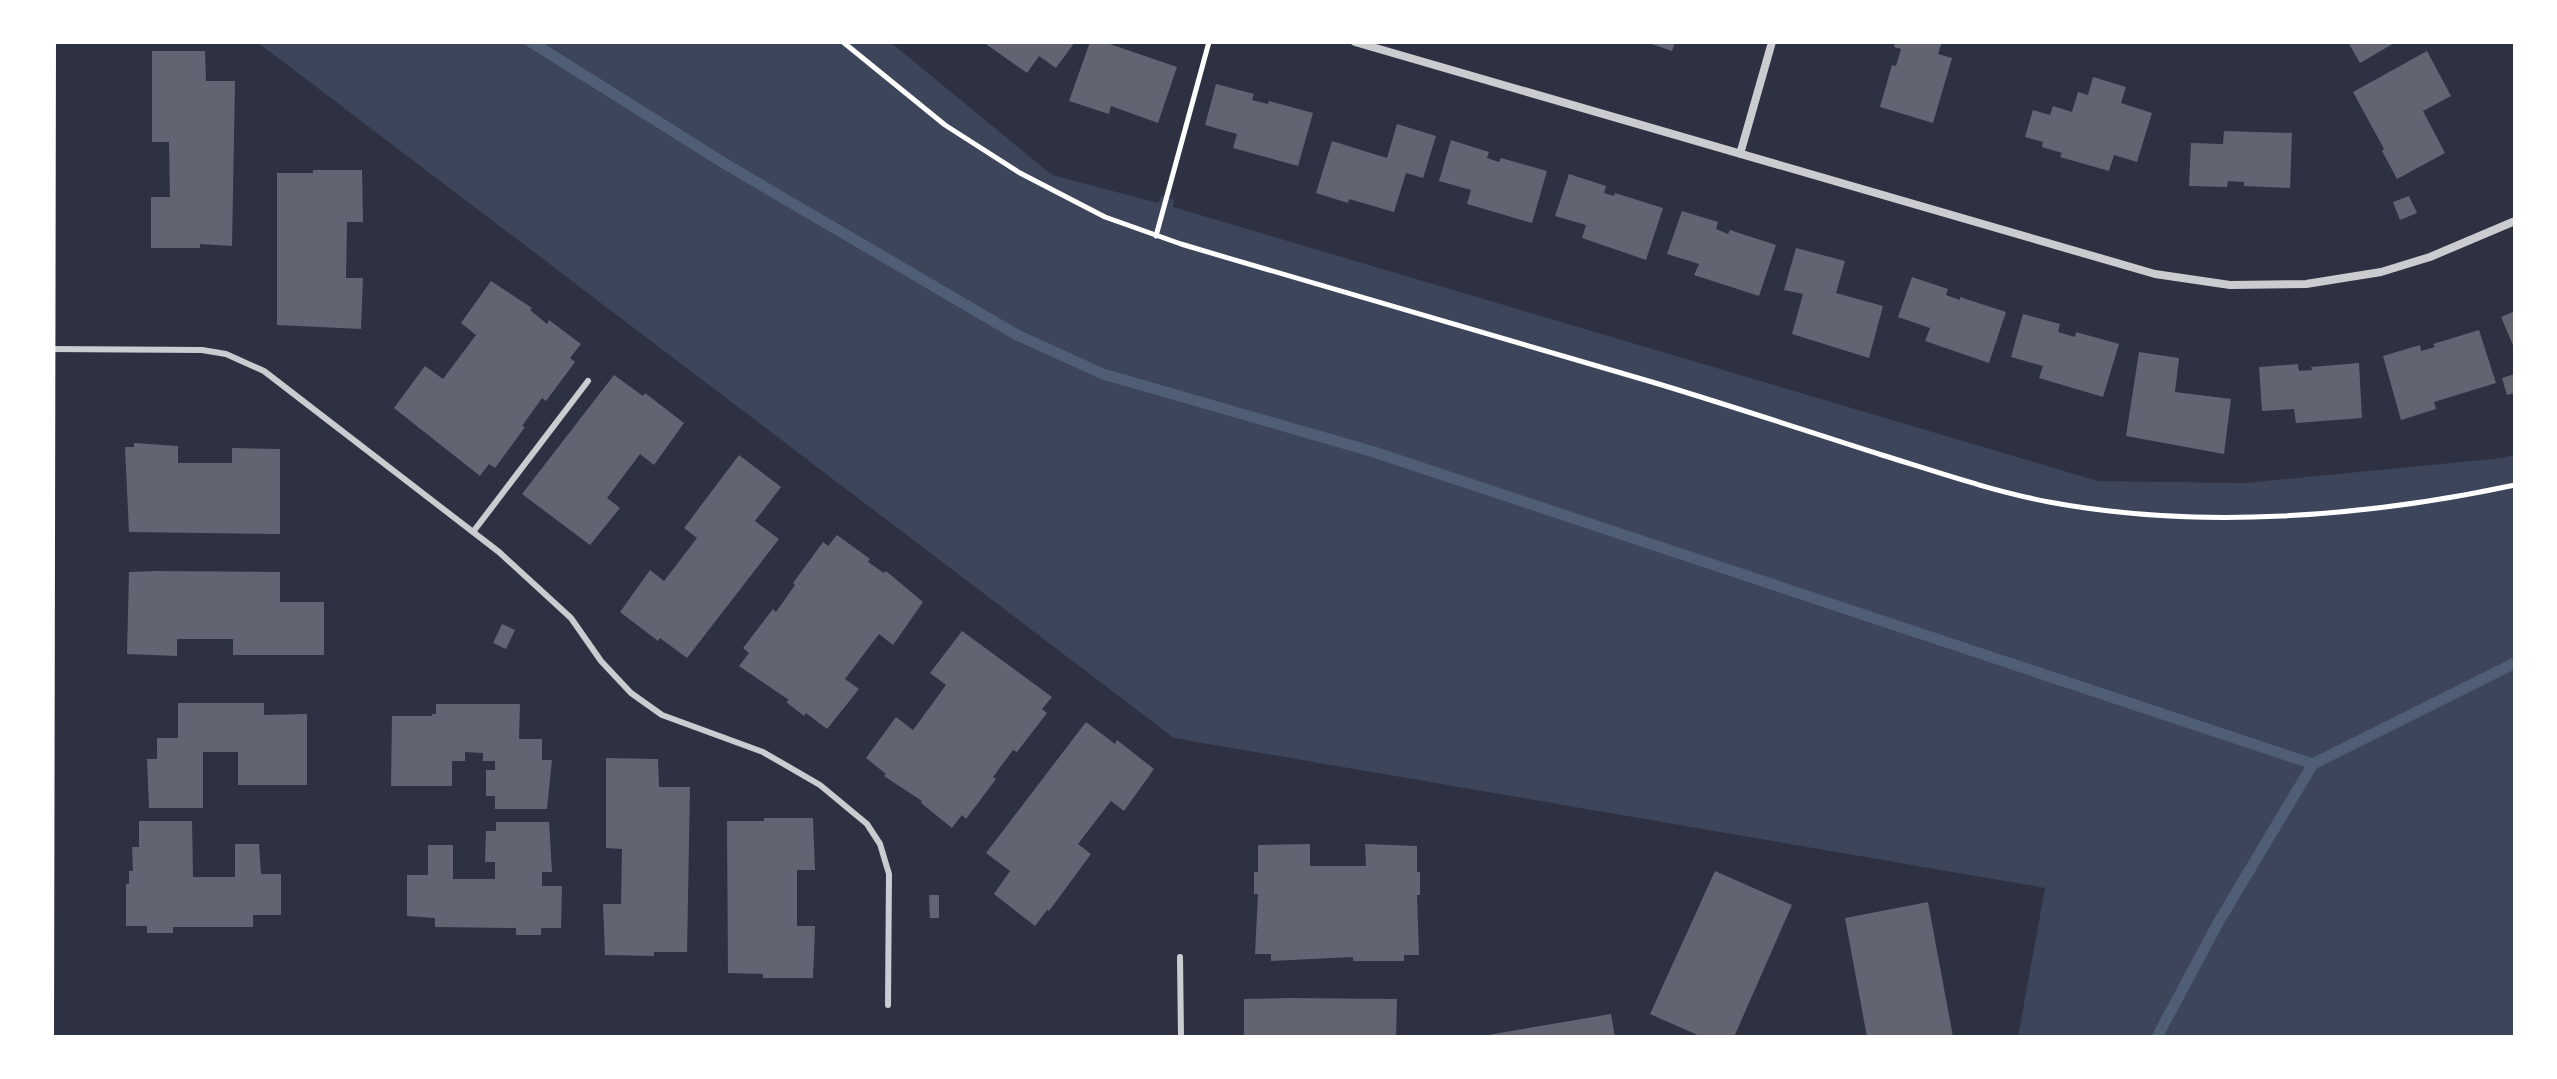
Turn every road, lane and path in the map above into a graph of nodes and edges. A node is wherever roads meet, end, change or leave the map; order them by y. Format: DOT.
graph roads {
  1 [pos="48,42"];
  2 [pos="843,42"];
  3 [pos="1209,42"];
  4 [pos="1355,42"];
  5 [pos="1772,42"];
  6 [pos="45,93"];
  7 [pos="1740,154"];
  8 [pos="2515,221"];
  9 [pos="1156,236"];
  10 [pos="47,349"];
  11 [pos="588,381"];
  12 [pos="2515,485"];
  13 [pos="473,532"];
  14 [pos="1180,957"];
  15 [pos="44,988"];
  16 [pos="888,1005"];
  17 [pos="46,1037"];
  18 [pos="1181,1037"];
  1 -- 6 [label="main road"];
  2 -- 9 [label="path"];
  3 -- 9 [label="path"];
  4 -- 7 [label="street"];
  5 -- 7 [label="street"];
  6 -- 10 [label="main road"];
  7 -- 8 [label="street"];
  9 -- 12 [label="path"];
  10 -- 13 [label="lane"];
  10 -- 15 [label="main road"];
  11 -- 13 [label="lane"];
  13 -- 16 [label="lane"];
  14 -- 18 [label="lane"];
  15 -- 17 [label="main road"];
}
